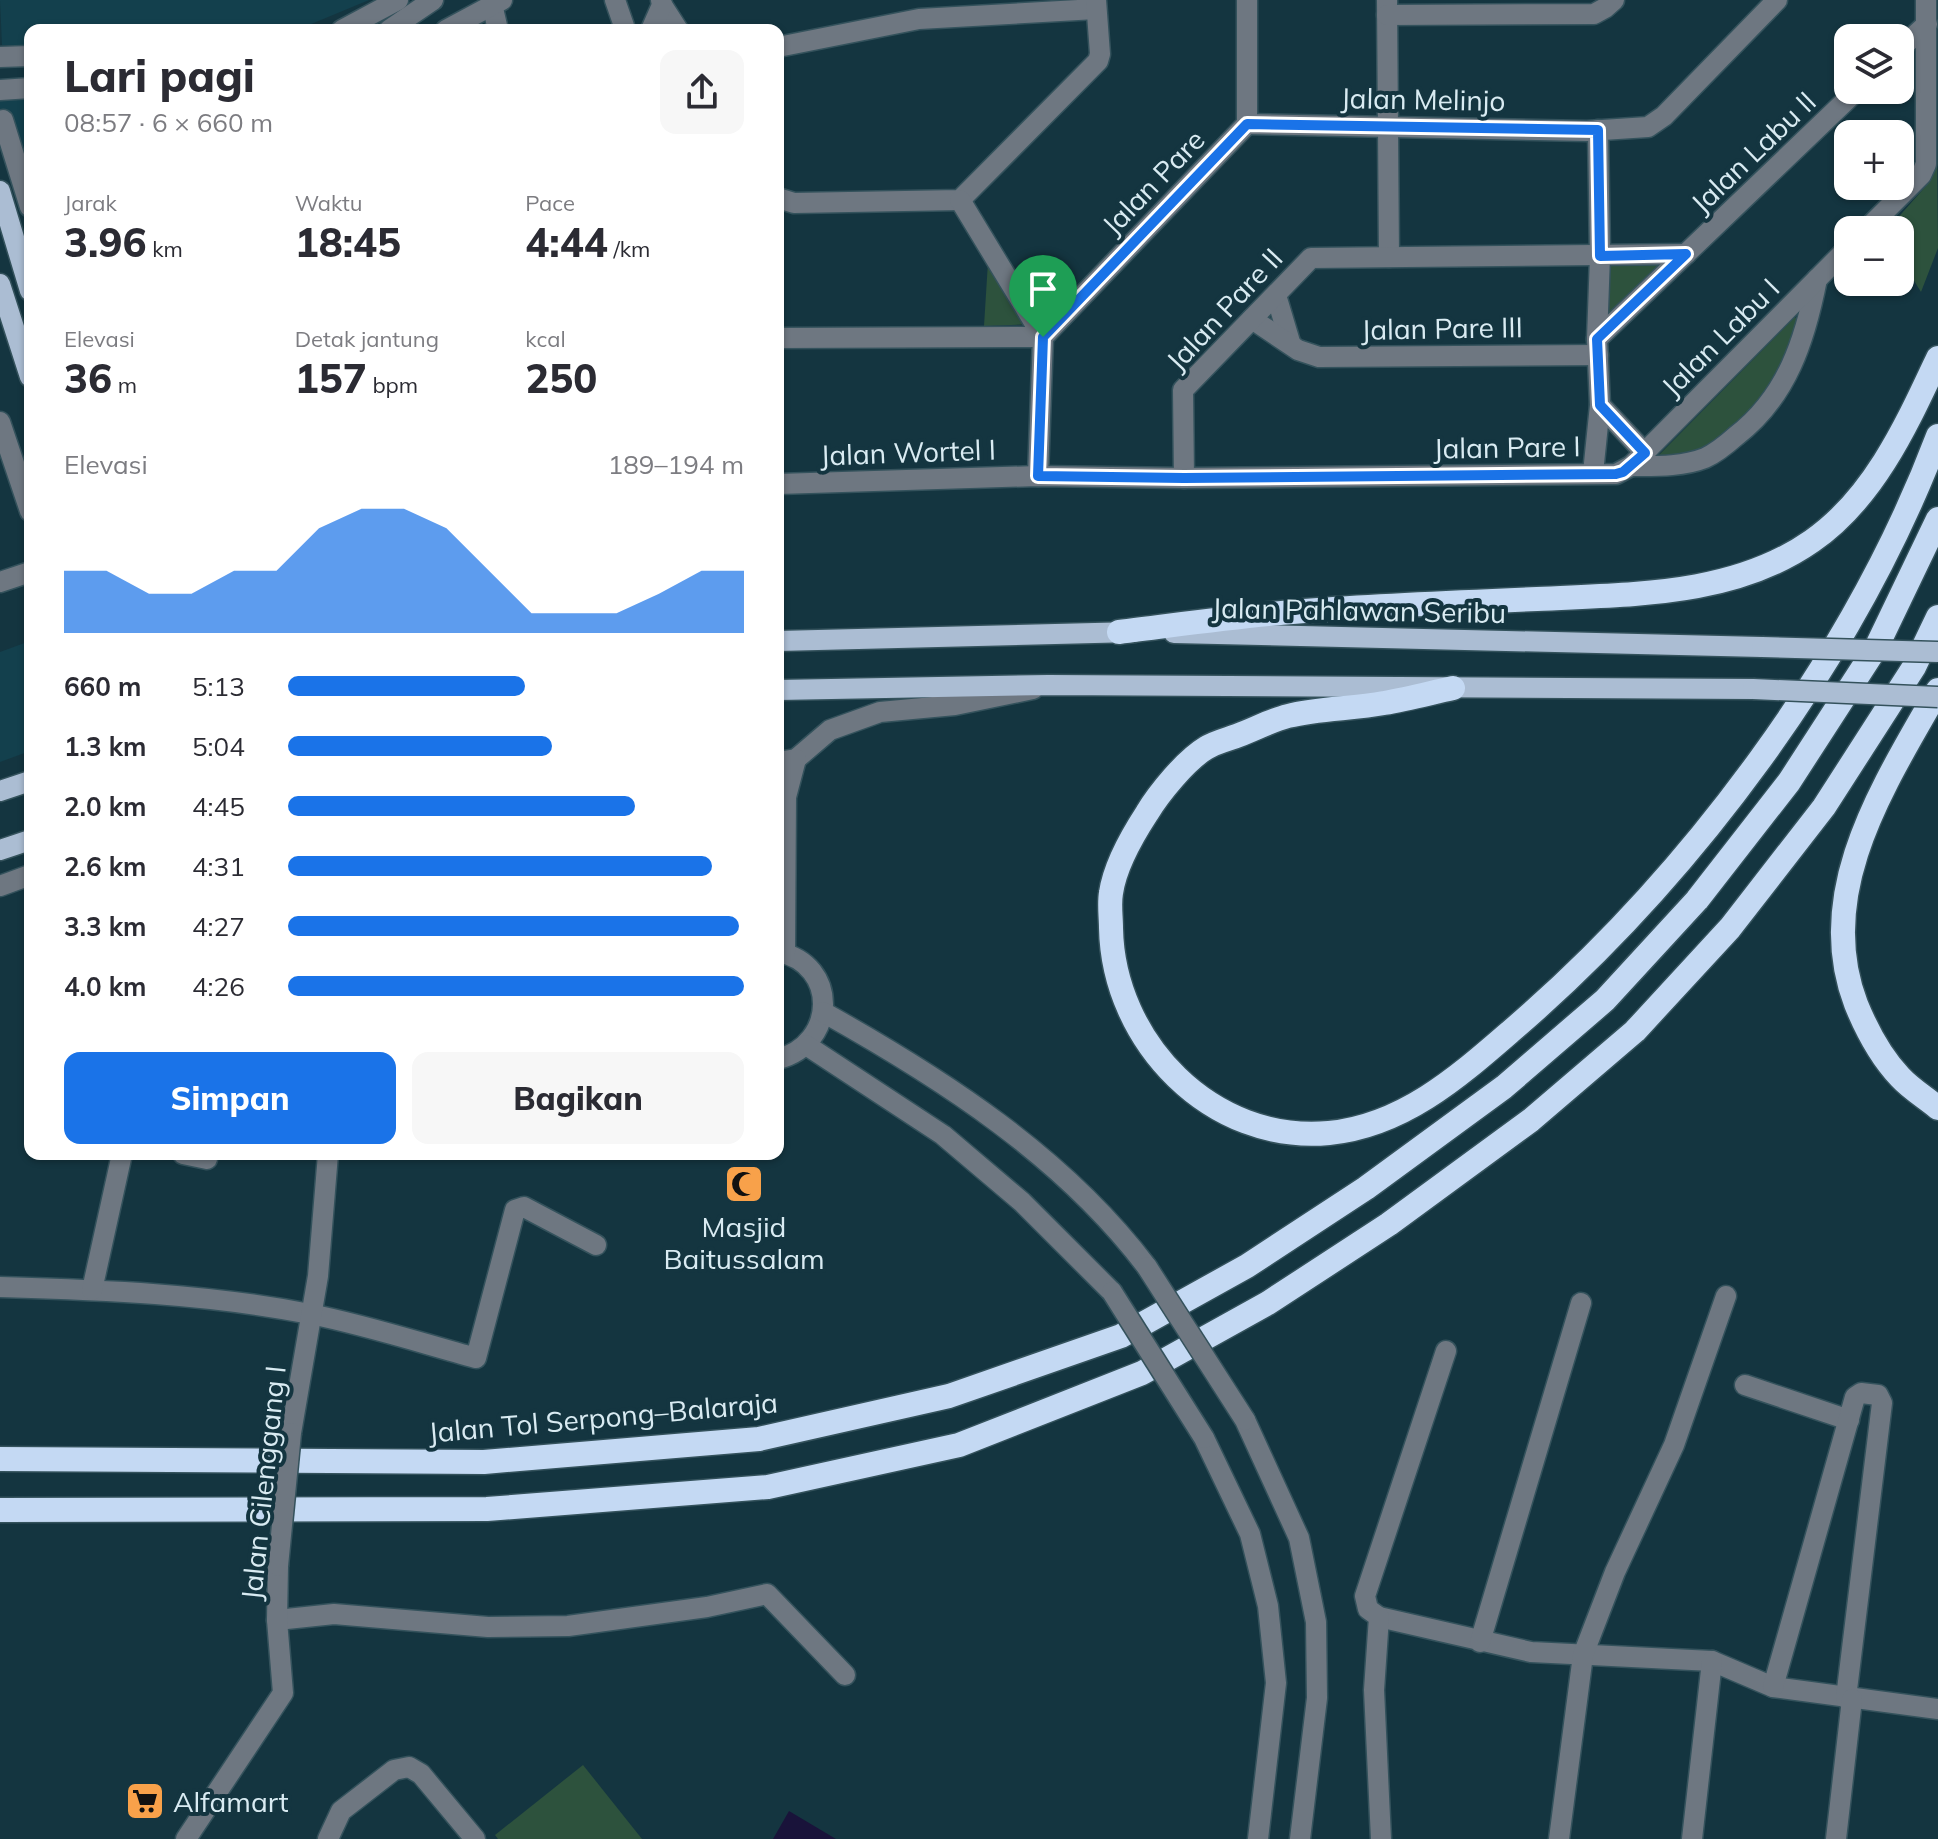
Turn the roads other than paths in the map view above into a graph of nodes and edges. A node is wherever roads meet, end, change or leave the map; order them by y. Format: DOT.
graph roads {
  1 [pos="398,0"];
  2 [pos="433,0"];
  3 [pos="615,0"];
  4 [pos="1247,0"];
  5 [pos="1614,0"];
  6 [pos="1777,0"];
  7 [pos="1926,0"];
  8 [pos="497,2"];
  9 [pos="661,2"];
  10 [pos="1096,4"];
  11 [pos="1387,7"];
  12 [pos="1489,7"];
  13 [pos="1594,7"];
  14 [pos="353,24"];
  15 [pos="398,24"];
  16 [pos="457,24"];
  17 [pos="498,24"];
  18 [pos="623,24"];
  19 [pos="653,24"];
  20 [pos="674,24"];
  21 [pos="1927,24"];
  22 [pos="1914,36"];
  23 [pos="784,46"];
  24 [pos="24,56"];
  25 [pos="0,57"];
  26 [pos="24,88"];
  27 [pos="0,90"];
  28 [pos="1842,104"];
  29 [pos="3,120"];
  30 [pos="1247,124"];
  31 [pos="1388,126"];
  32 [pos="1598,130"];
  33 [pos="24,188"];
  34 [pos="0,191"];
  35 [pos="784,200"];
  36 [pos="960,200"];
  37 [pos="1880,216"];
  38 [pos="1686,254"];
  39 [pos="1600,256"];
  40 [pos="1389,257"];
  41 [pos="1834,262"];
  42 [pos="24,271"];
  43 [pos="1817,279"];
  44 [pos="0,284"];
  45 [pos="1276,295"];
  46 [pos="1252,319"];
  47 [pos="1043,337"];
  48 [pos="784,338"];
  49 [pos="1290,342"];
  50 [pos="1598,347"];
  51 [pos="24,358"];
  52 [pos="1938,358"];
  53 [pos="1600,405"];
  54 [pos="0,422"];
  55 [pos="1938,436"];
  56 [pos="1638,459"];
  57 [pos="1593,473"];
  58 [pos="1038,476"];
  59 [pos="1184,478"];
  60 [pos="784,484"];
  61 [pos="24,493"];
  62 [pos="1938,519"];
  63 [pos="24,574"];
  64 [pos="0,582"];
  65 [pos="1938,617"];
  66 [pos="1119,632"];
  67 [pos="784,641"];
  68 [pos="1938,652"];
  69 [pos="1048,685"];
  70 [pos="1453,688"];
  71 [pos="784,690"];
  72 [pos="1938,690"];
  73 [pos="1938,697"];
  74 [pos="787,760"];
  75 [pos="24,783"];
  76 [pos="0,791"];
  77 [pos="24,842"];
  78 [pos="0,850"];
  79 [pos="784,875"];
  80 [pos="24,877"];
  81 [pos="0,886"];
  82 [pos="784,954"];
  83 [pos="823,1012"];
  84 [pos="806,1045"];
  85 [pos="784,1058"];
  86 [pos="1938,1108"];
  87 [pos="121,1160"];
  88 [pos="328,1160"];
  89 [pos="596,1245"];
  90 [pos="0,1287"];
  91 [pos="92,1290"];
  92 [pos="1726,1296"];
  93 [pos="1581,1303"];
  94 [pos="311,1314"];
  95 [pos="1446,1351"];
  96 [pos="1745,1385"];
  97 [pos="1849,1420"];
  98 [pos="0,1459"];
  99 [pos="0,1510"];
  100 [pos="1379,1617"];
  101 [pos="277,1620"];
  102 [pos="1480,1642"];
  103 [pos="1583,1655"];
  104 [pos="1712,1661"];
  105 [pos="845,1675"];
  106 [pos="1773,1687"];
  107 [pos="1849,1698"];
  108 [pos="1938,1709"];
  109 [pos="186,1839"];
  110 [pos="328,1839"];
  111 [pos="475,1839"];
  112 [pos="1258,1839"];
  113 [pos="1300,1839"];
  114 [pos="1381,1839"];
  115 [pos="1559,1839"];
  116 [pos="1692,1839"];
  117 [pos="1836,1839"];
  1 -- 14 [label="street"];
  2 -- 15 [label="street"];
  3 -- 18 [label="street"];
  4 -- 30 [label="street, Jalan Pare"];
  5 -- 13 [label="street"];
  6 -- 32 [label="street, Jalan Melinjo"];
  7 -- 21 [label="street"];
  8 -- 16 [label="street"];
  8 -- 17 [label="street"];
  9 -- 19 [label="street"];
  9 -- 20 [label="street"];
  10 -- 23 [label="street"];
  10 -- 36 [label="street"];
  11 -- 12 [label="street"];
  11 -- 31 [label="street"];
  12 -- 13 [label="street"];
  21 -- 22 [label="street"];
  21 -- 37 [label="street"];
  24 -- 25 [label="street"];
  26 -- 27 [label="street"];
  28 -- 38 [label="street, Jalan Labu II"];
  29 -- 33 [label="street"];
  30 -- 31 [label="street, Jalan Melinjo"];
  30 -- 47 [label="street, Jalan Pare"];
  31 -- 32 [label="street, Jalan Melinjo"];
  31 -- 40 [label="street"];
  32 -- 39 [label="street"];
  34 -- 42 [label="main road"];
  35 -- 36 [label="street"];
  36 -- 47 [label="street"];
  38 -- 39 [label="street, Jalan Labu II"];
  38 -- 50 [label="street, Jalan Labu II"];
  39 -- 40 [label="street, Jalan Labu II"];
  39 -- 50 [label="street"];
  40 -- 45 [label="street, Jalan Pare II"];
  41 -- 43 [label="street, Jalan Labu I"];
  43 -- 56 [label="street, Jalan Labu I"];
  43 -- 56 [label="street, Jalan Pare I"];
  44 -- 51 [label="main road"];
  45 -- 46 [label="street, Jalan Pare II"];
  45 -- 49 [label="street"];
  46 -- 49 [label="street, Jalan Pare III"];
  46 -- 59 [label="street, Jalan Pare II"];
  47 -- 48 [label="street"];
  47 -- 58 [label="street"];
  49 -- 50 [label="street, Jalan Pare III"];
  50 -- 53 [label="street"];
  52 -- 66 [label="highway"];
  53 -- 56 [label="street"];
  53 -- 57 [label="street"];
  54 -- 61 [label="street"];
  55 -- 70 [label="highway"];
  56 -- 57 [label="street, Jalan Pare I"];
  57 -- 59 [label="street, Jalan Pare I"];
  58 -- 59 [label="street, Jalan Wortel I"];
  58 -- 60 [label="street, Jalan Wortel I"];
  62 -- 98 [label="highway, Jalan Tol Serpong–Balaraja"];
  63 -- 64 [label="street"];
  65 -- 99 [label="highway"];
  66 -- 67 [label="main road, Jalan Pahlawan Seribu"];
  66 -- 68 [label="main road, Jalan Pahlawan Seribu, bridge"];
  69 -- 70 [label="main road"];
  69 -- 71 [label="main road"];
  69 -- 74 [label="street"];
  70 -- 73 [label="main road, bridge"];
  72 -- 86 [label="highway"];
  74 -- 79 [label="street"];
  75 -- 76 [label="main road"];
  77 -- 78 [label="main road"];
  80 -- 81 [label="street"];
  82 -- 83 [label="street"];
  83 -- 84 [label="street"];
  83 -- 113 [label="street, bridge"];
  84 -- 85 [label="street"];
  84 -- 112 [label="street, bridge"];
  87 -- 91 [label="street"];
  88 -- 94 [label="street, Jalan Cilenggang I"];
  89 -- 94 [label="street"];
  90 -- 91 [label="street"];
  91 -- 94 [label="street"];
  92 -- 103 [label="street"];
  93 -- 102 [label="street"];
  94 -- 101 [label="street, Jalan Cilenggang I, bridge"];
  95 -- 100 [label="street"];
  96 -- 97 [label="street"];
  97 -- 106 [label="street"];
  97 -- 107 [label="street"];
  100 -- 102 [label="street"];
  100 -- 114 [label="street"];
  101 -- 105 [label="street"];
  101 -- 109 [label="street, Jalan Cilenggang I"];
  102 -- 103 [label="street"];
  103 -- 104 [label="street"];
  103 -- 115 [label="street"];
  104 -- 106 [label="street"];
  104 -- 116 [label="street"];
  106 -- 107 [label="street"];
  107 -- 108 [label="street"];
  107 -- 117 [label="street"];
  110 -- 111 [label="street"];
}
